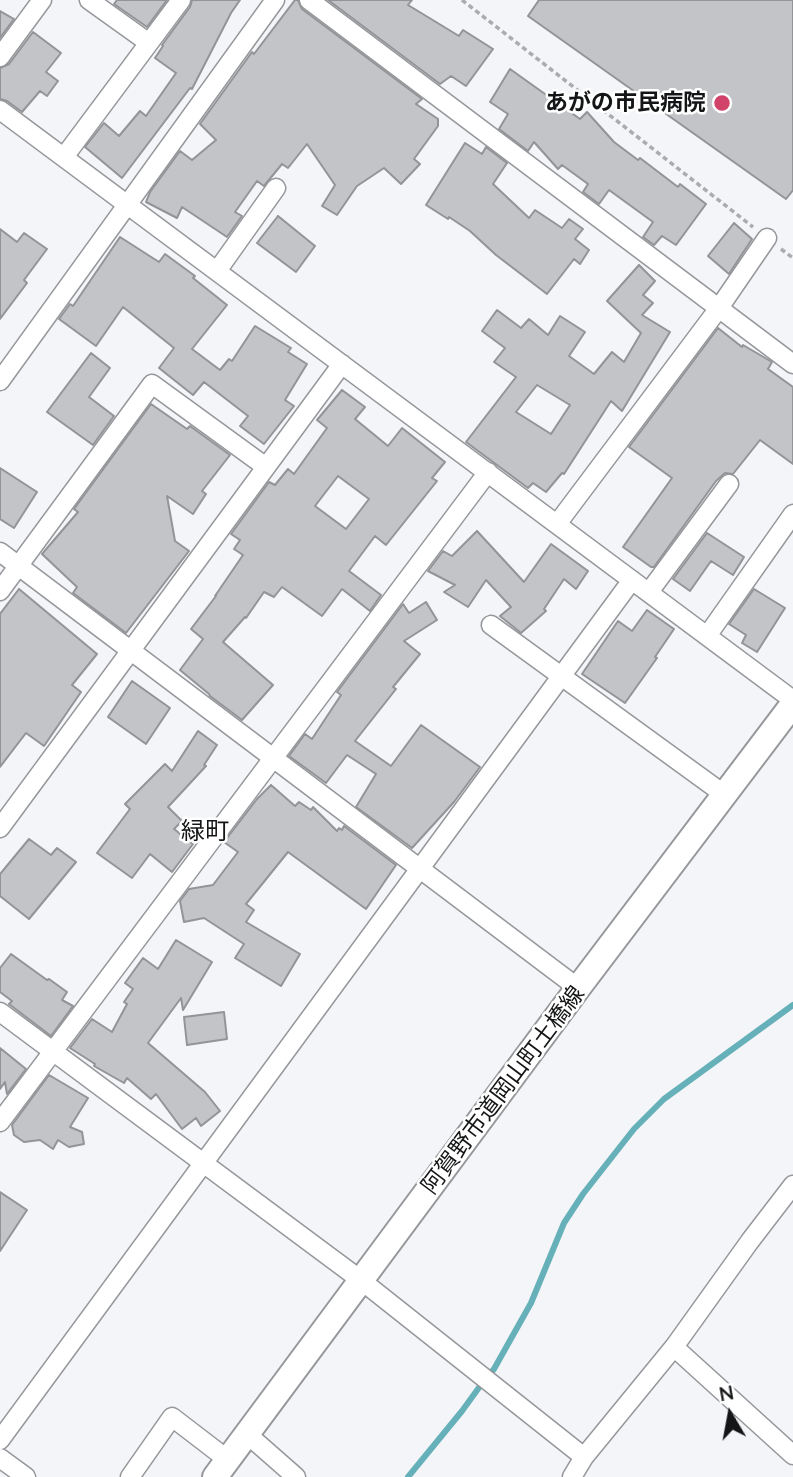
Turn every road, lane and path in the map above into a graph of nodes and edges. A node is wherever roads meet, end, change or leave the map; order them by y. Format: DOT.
graph roads {
  1 [pos="42,0"];
  2 [pos="89,0"];
  3 [pos="181,0"];
  4 [pos="275,0"];
  5 [pos="309,0"];
  6 [pos="462,0"];
  7 [pos="149,43"];
  8 [pos="0,57"];
  9 [pos="0,110"];
  10 [pos="64,157"];
  11 [pos="276,188"];
  12 [pos="127,204"];
  13 [pos="767,238"];
  14 [pos="793,258"];
  15 [pos="217,271"];
  16 [pos="719,309"];
  17 [pos="342,364"];
  18 [pos="793,364"];
  19 [pos="0,381"];
  20 [pos="265,467"];
  21 [pos="488,472"];
  22 [pos="729,484"];
  23 [pos="793,514"];
  24 [pos="556,524"];
  25 [pos="0,552"];
  26 [pos="18,566"];
  27 [pos="632,580"];
  28 [pos="0,591"];
  29 [pos="649,593"];
  30 [pos="491,625"];
  31 [pos="707,636"];
  32 [pos="131,650"];
  33 [pos="562,676"];
  34 [pos="793,702"];
  35 [pos="273,758"];
  36 [pos="724,795"];
  37 [pos="0,828"];
  38 [pos="420,869"];
  39 [pos="578,988"];
  40 [pos="0,1012"];
  41 [pos="53,1051"];
  42 [pos="0,1122"];
  43 [pos="204,1163"];
  44 [pos="793,1185"];
  45 [pos="362,1281"];
  46 [pos="674,1347"];
  47 [pos="247,1434"];
  48 [pos="0,1440"];
  49 [pos="793,1455"];
  50 [pos="584,1457"];
  51 [pos="0,1458"];
  52 [pos="222,1468"];
  53 [pos="26,1477"];
  54 [pos="130,1477"];
  55 [pos="296,1477"];
  56 [pos="572,1477"];
  1 -- 8 [label="street"];
  2 -- 7 [label="street"];
  3 -- 7 [label="street"];
  4 -- 12 [label="street"];
  5 -- 16 [label="street"];
  6 -- 13 [label="path"];
  7 -- 10 [label="street"];
  9 -- 10 [label="street"];
  10 -- 12 [label="street"];
  11 -- 15 [label="street"];
  12 -- 15 [label="street"];
  12 -- 19 [label="street"];
  13 -- 14 [label="path"];
  13 -- 16 [label="street"];
  15 -- 17 [label="street"];
  16 -- 18 [label="street"];
  16 -- 24 [label="street"];
  17 -- 20 [label="street"];
  17 -- 21 [label="street"];
  20 -- 26 [label="street"];
  20 -- 32 [label="street"];
  21 -- 24 [label="street"];
  21 -- 35 [label="street"];
  22 -- 29 [label="street"];
  23 -- 31 [label="street"];
  24 -- 27 [label="street"];
  25 -- 26 [label="street"];
  26 -- 28 [label="street"];
  26 -- 32 [label="street"];
  27 -- 29 [label="street"];
  27 -- 33 [label="street"];
  29 -- 31 [label="street"];
  30 -- 33 [label="street"];
  31 -- 34 [label="street"];
  32 -- 35 [label="street"];
  32 -- 37 [label="street"];
  33 -- 36 [label="street"];
  33 -- 38 [label="street"];
  34 -- 36 [label="street, 阿賀野市道岡山町土橋線"];
  35 -- 38 [label="street"];
  35 -- 41 [label="street"];
  36 -- 39 [label="street, 阿賀野市道岡山町土橋線"];
  38 -- 39 [label="street"];
  38 -- 43 [label="street"];
  39 -- 45 [label="street, 阿賀野市道岡山町土橋線"];
  40 -- 41 [label="street"];
  41 -- 42 [label="street"];
  41 -- 43 [label="street"];
  43 -- 45 [label="street"];
  43 -- 48 [label="street"];
  44 -- 46 [label="street"];
  45 -- 47 [label="street, 阿賀野市道岡山町土橋線"];
  45 -- 50 [label="street"];
  46 -- 49 [label="street"];
  46 -- 50 [label="street"];
  47 -- 52 [label="street, 阿賀野市道岡山町土橋線"];
  47 -- 55 [label="street"];
  50 -- 56 [label="street"];
  51 -- 53 [label="street"];
  52 -- 54 [label="street"];
}
